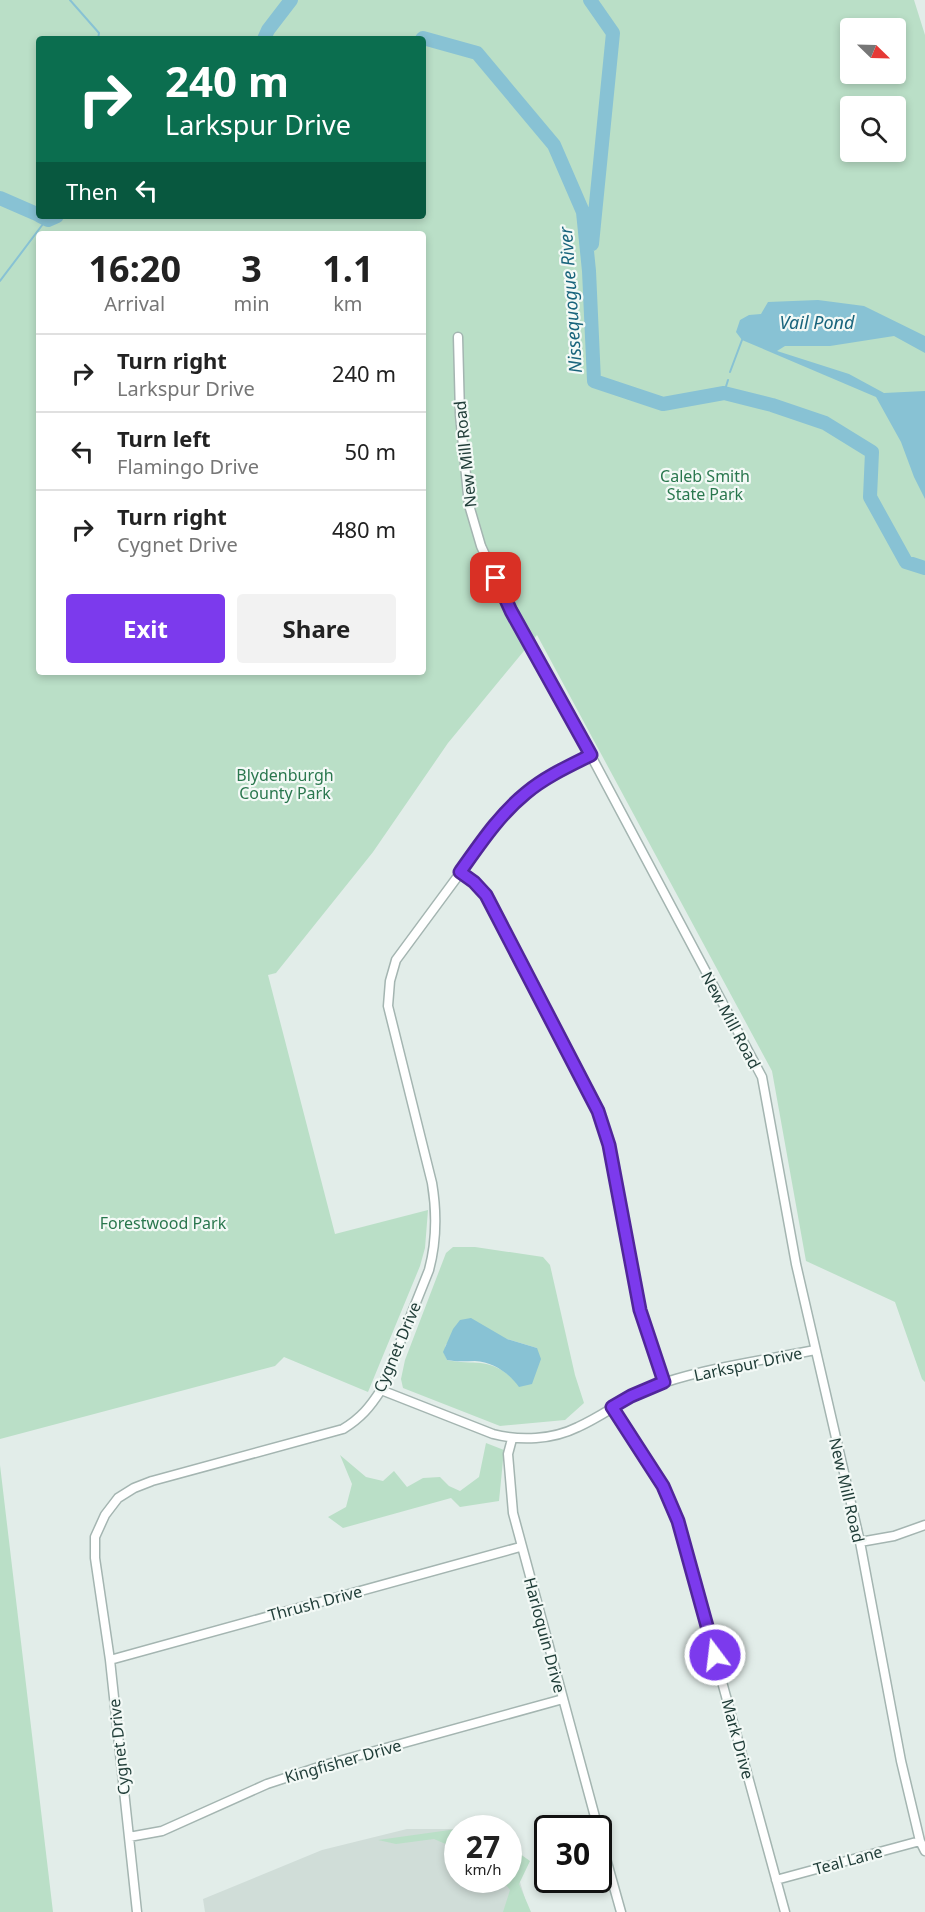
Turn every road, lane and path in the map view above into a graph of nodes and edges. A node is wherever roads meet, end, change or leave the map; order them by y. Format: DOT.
graph roads {
  1 [pos="458,337"];
  2 [pos="591,755"];
  3 [pos="460,872"];
  4 [pos="815,1350"];
  5 [pos="664,1382"];
  6 [pos="381,1390"];
  7 [pos="612,1407"];
  8 [pos="512,1439"];
  9 [pos="925,1525"];
  10 [pos="860,1542"];
  11 [pos="520,1547"];
  12 [pos="110,1660"];
  13 [pos="563,1699"];
  14 [pos="914,1808"];
  15 [pos="925,1810"];
  16 [pos="594,1815"];
  17 [pos="129,1838"];
  18 [pos="920,1841"];
  19 [pos="925,1851"];
  20 [pos="612,1880"];
  21 [pos="776,1880"];
  22 [pos="137,1912"];
  23 [pos="621,1912"];
  24 [pos="785,1912"];
  1 -- 2 [label="street, New Mill Road"];
  2 -- 3 [label="street, Cygnet Drive"];
  2 -- 4 [label="street, New Mill Road"];
  3 -- 5 [label="street"];
  3 -- 6 [label="street, Cygnet Drive"];
  4 -- 5 [label="street, Larkspur Drive"];
  4 -- 10 [label="street, New Mill Road"];
  5 -- 7 [label="street, Larkspur Drive"];
  6 -- 8 [label="street, Larkspur Drive"];
  6 -- 12 [label="street, Cygnet Drive"];
  7 -- 8 [label="street, Larkspur Drive"];
  7 -- 21 [label="street, Mark Drive"];
  8 -- 11 [label="street, Harloquin Drive"];
  9 -- 10 [label="street"];
  10 -- 14 [label="street, New Mill Road"];
  11 -- 12 [label="street, Thrush Drive"];
  11 -- 13 [label="street, Harloquin Drive"];
  12 -- 17 [label="street, Cygnet Drive"];
  13 -- 16 [label="street, Harloquin Drive"];
  13 -- 17 [label="street, Kingfisher Drive"];
  14 -- 15 [label="street"];
  14 -- 18 [label="street, New Mill Road"];
  17 -- 22 [label="street, Cygnet Drive"];
  18 -- 19 [label="street, New Mill Road"];
  18 -- 21 [label="street, Teal Lane"];
  20 -- 23 [label="street, Harloquin Drive"];
  21 -- 24 [label="street, Mark Drive"];
}
